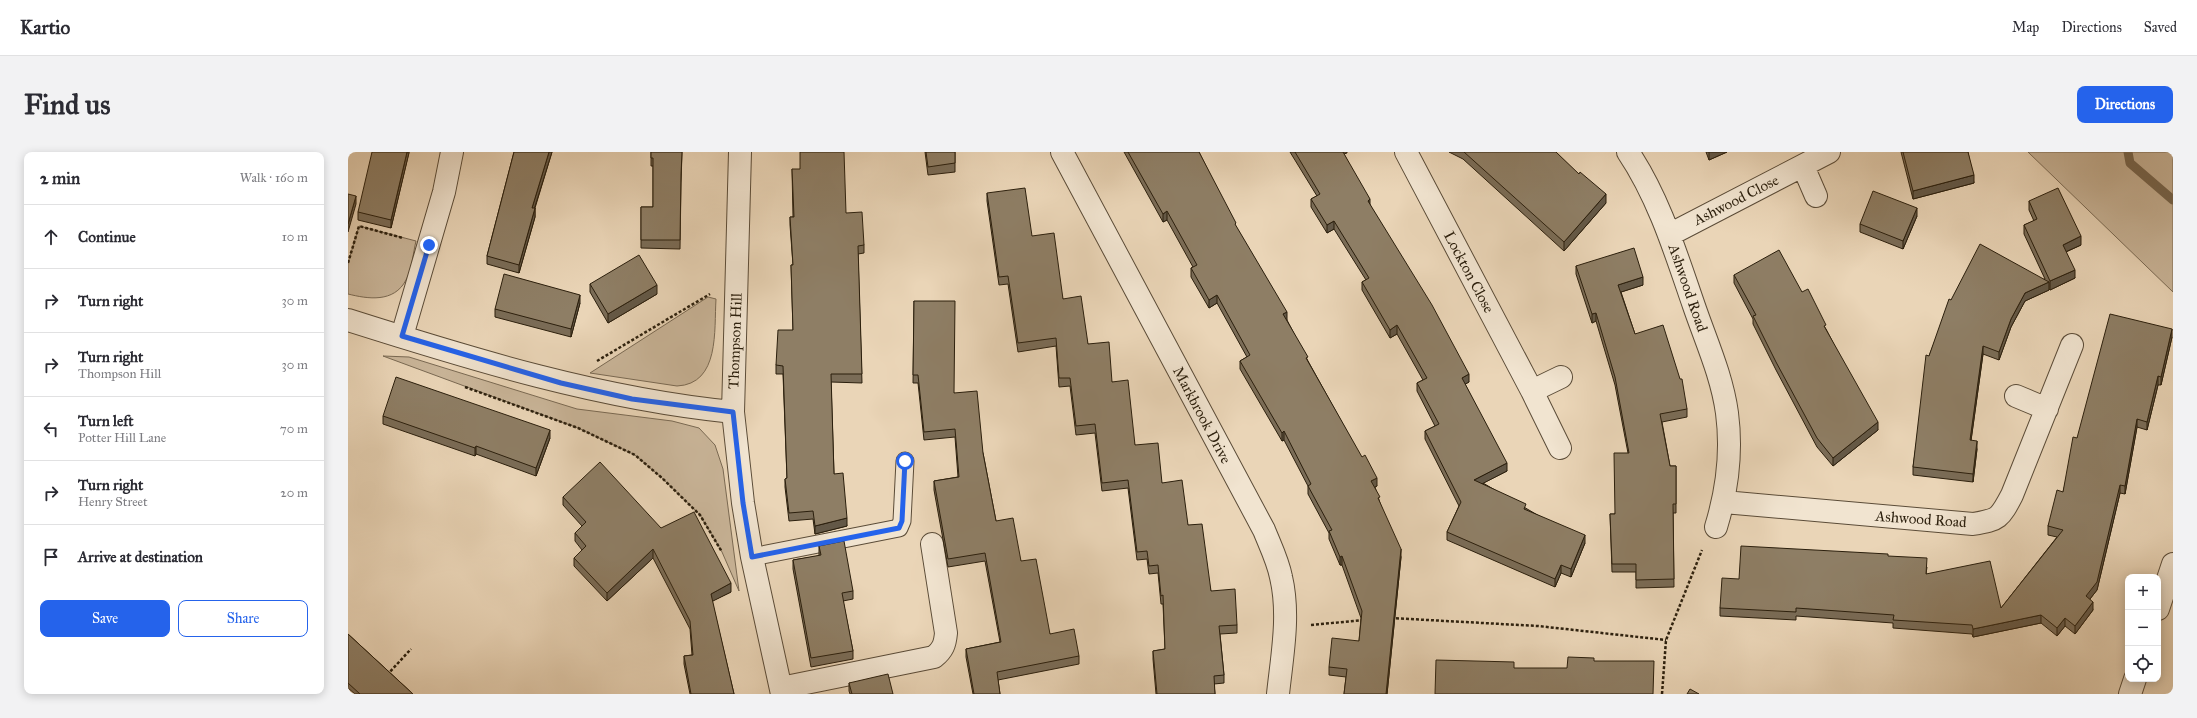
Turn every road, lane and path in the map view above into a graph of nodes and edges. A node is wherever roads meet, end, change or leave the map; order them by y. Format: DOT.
graph roads {
  1 [pos="452,152"];
  2 [pos="740,152"];
  3 [pos="1062,152"];
  4 [pos="1406,152"];
  5 [pos="1628,152"];
  6 [pos="1829,152"];
  7 [pos="1803,166"];
  8 [pos="1816,196"];
  9 [pos="1669,235"];
  10 [pos="429,245"];
  11 [pos="348,263"];
  12 [pos="736,288"];
  13 [pos="348,320"];
  14 [pos="402,336"];
  15 [pos="2072,345"];
  16 [pos="1561,377"];
  17 [pos="561,383"];
  18 [pos="458,384"];
  19 [pos="1532,391"];
  20 [pos="2016,396"];
  21 [pos="2047,409"];
  22 [pos="733,412"];
  23 [pos="1560,448"];
  24 [pos="905,461"];
  25 [pos="1724,502"];
  26 [pos="1716,527"];
  27 [pos="932,544"];
  28 [pos="752,557"];
  29 [pos="725,559"];
  30 [pos="2173,564"];
  31 [pos="2161,600"];
  32 [pos="1384,618"];
  33 [pos="1370,620"];
  34 [pos="1285,624"];
  35 [pos="1666,640"];
  36 [pos="411,649"];
  37 [pos="385,677"];
  38 [pos="2134,682"];
  39 [pos="781,691"];
  40 [pos="1278,694"];
  41 [pos="1662,694"];
  42 [pos="2130,694"];
  1 -- 10 [label="street"];
  2 -- 12 [label="street, Thompson Hill"];
  3 -- 34 [label="street, Markbrook Drive"];
  4 -- 19 [label="street, Lockton Close"];
  5 -- 9 [label="street, Ashwood Road"];
  6 -- 7 [label="street, Ashwood Close"];
  7 -- 8 [label="street"];
  7 -- 9 [label="street, Ashwood Close"];
  9 -- 25 [label="street, Ashwood Road"];
  10 -- 11 [label="path"];
  10 -- 14 [label="street"];
  12 -- 17 [label="path"];
  12 -- 22 [label="street, Thompson Hill"];
  13 -- 14 [label="street"];
  14 -- 17 [label="street"];
  15 -- 21 [label="street, Ashwood Road"];
  16 -- 19 [label="street"];
  17 -- 22 [label="street"];
  18 -- 29 [label="path"];
  19 -- 23 [label="street, Lockton Close"];
  20 -- 21 [label="street"];
  21 -- 25 [label="street, Ashwood Road"];
  22 -- 28 [label="street, Thompson Hill"];
  24 -- 28 [label="lane"];
  25 -- 26 [label="street, Ashwood Road"];
  26 -- 35 [label="path"];
  27 -- 39 [label="street"];
  28 -- 39 [label="street, Thompson Hill"];
  30 -- 31 [label="street"];
  32 -- 35 [label="path"];
  33 -- 34 [label="path"];
  34 -- 40 [label="street, Markbrook Drive"];
  35 -- 41 [label="path"];
  36 -- 37 [label="path"];
  38 -- 42 [label="street"];
}
